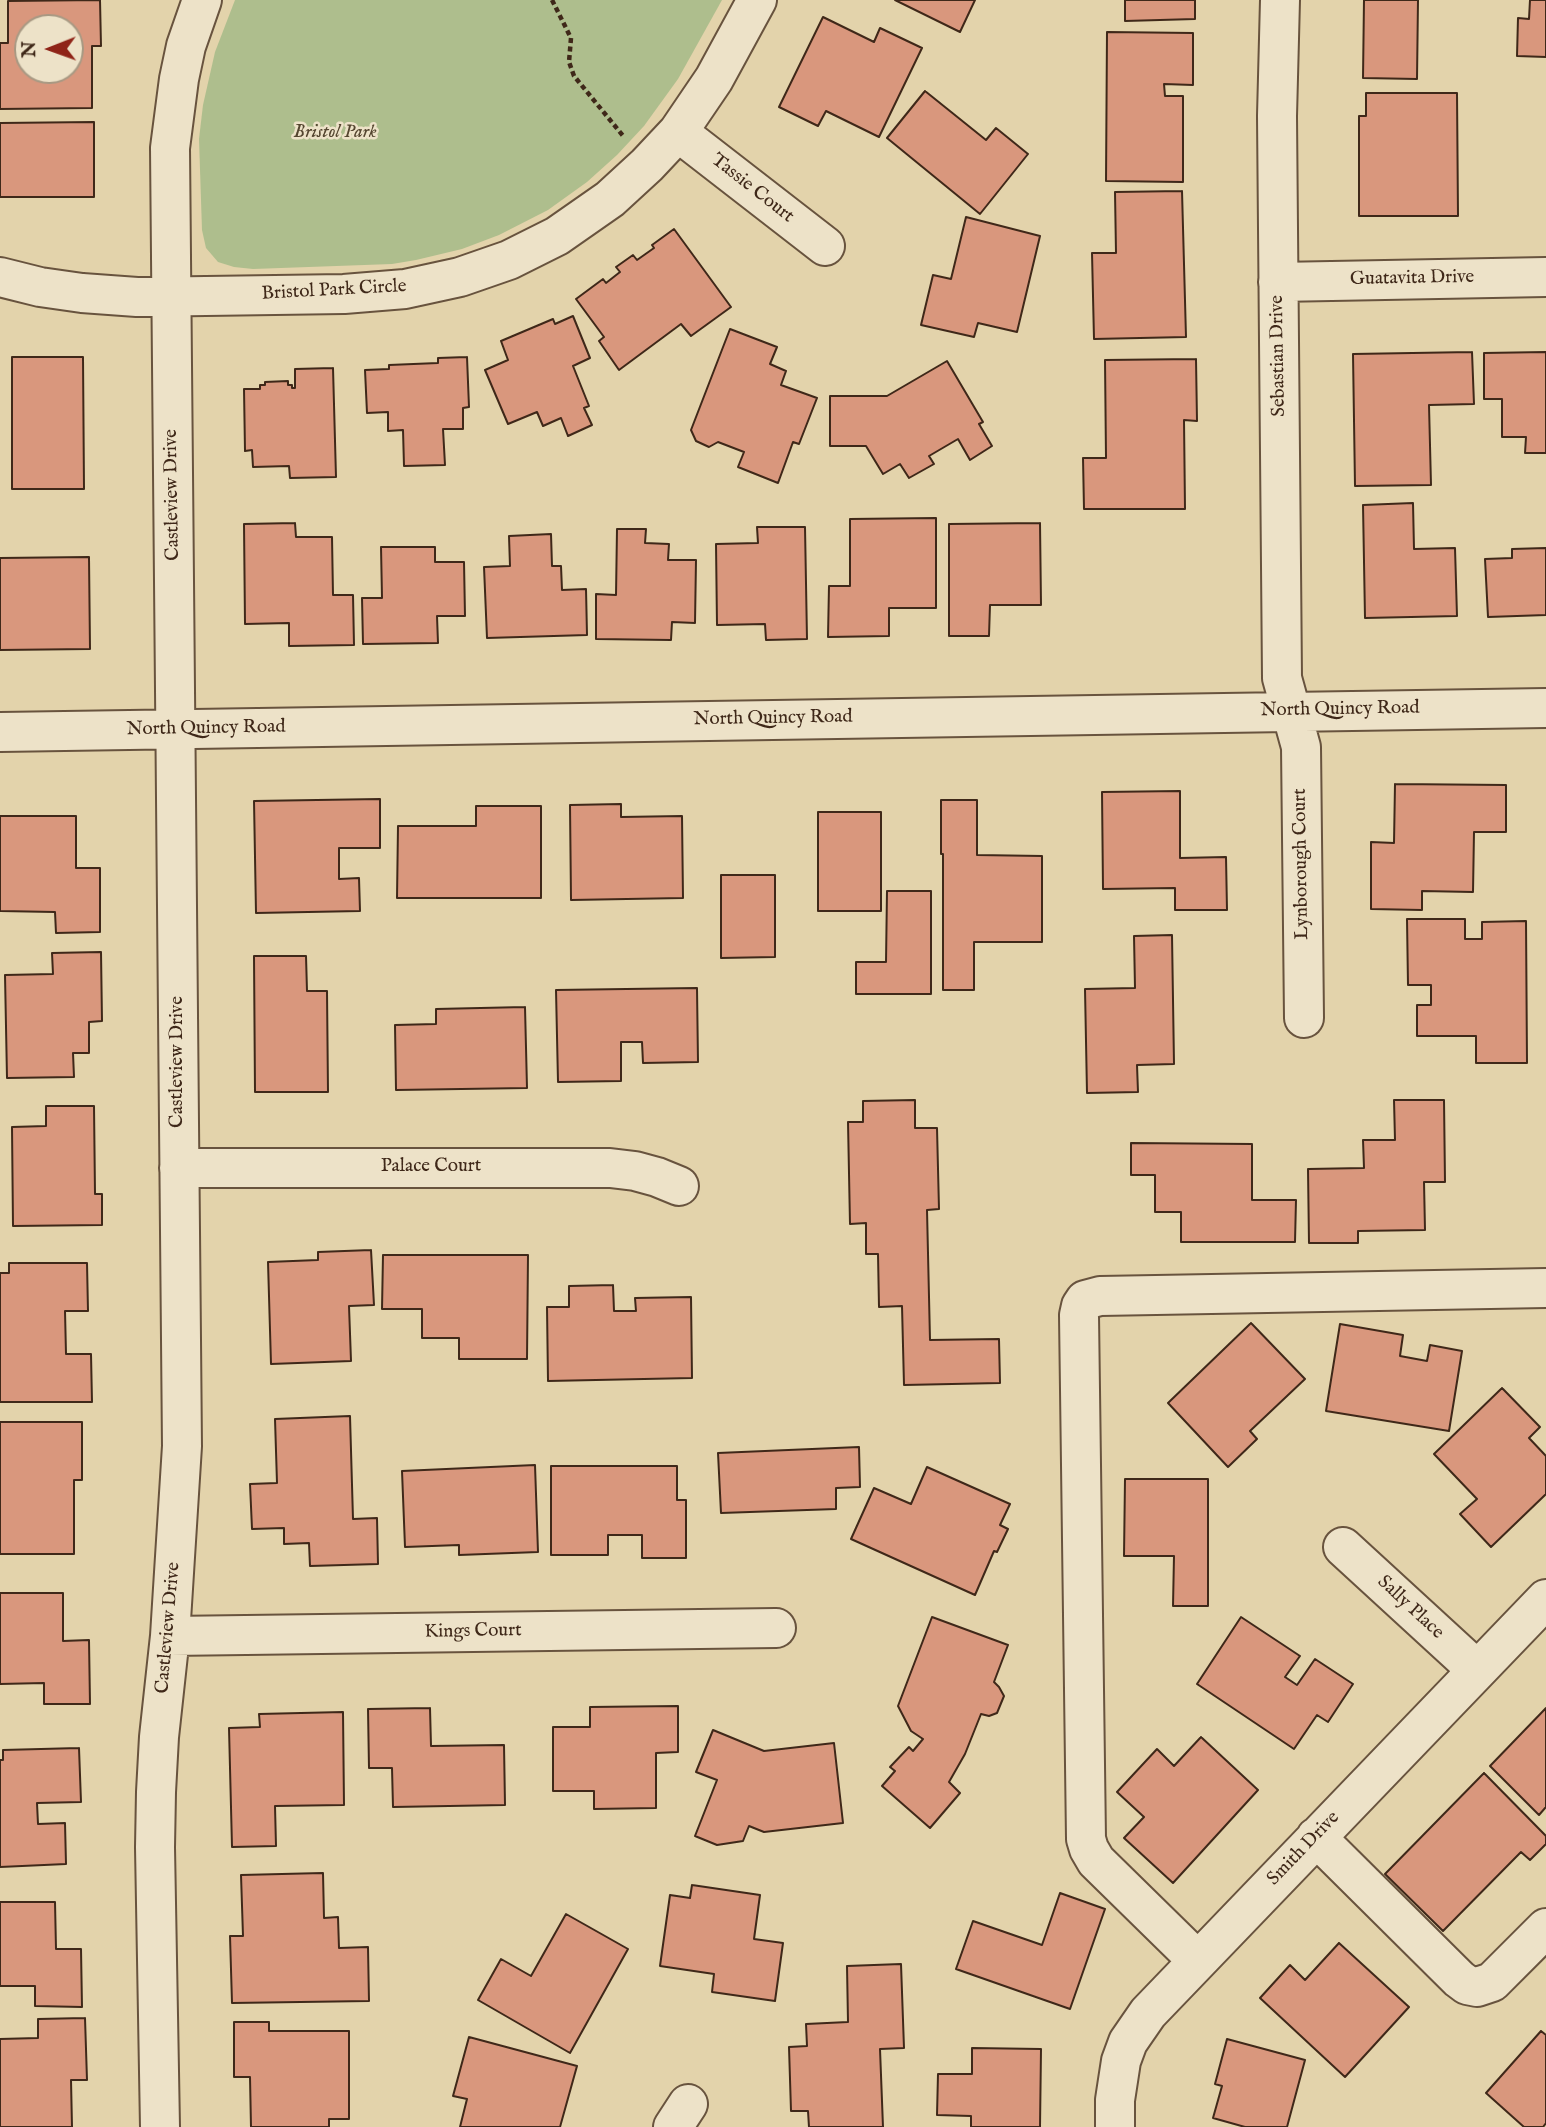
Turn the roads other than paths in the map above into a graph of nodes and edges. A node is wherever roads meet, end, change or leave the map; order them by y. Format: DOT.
graph roads {
  1 [pos="202,0"];
  2 [pos="757,0"];
  3 [pos="1280,0"];
  4 [pos="678,132"];
  5 [pos="825,246"];
  6 [pos="0,277"];
  7 [pos="1546,277"];
  8 [pos="1278,282"];
  9 [pos="171,297"];
  10 [pos="1546,708"];
  11 [pos="1291,711"];
  12 [pos="176,729"];
  13 [pos="0,732"];
  14 [pos="1304,1018"];
  15 [pos="179,1168"];
  16 [pos="679,1186"];
  17 [pos="1546,1288"];
  18 [pos="1343,1547"];
  19 [pos="1546,1600"];
  20 [pos="776,1628"];
  21 [pos="170,1636"];
  22 [pos="1477,1670"];
  23 [pos="1316,1837"];
  24 [pos="1546,1928"];
  25 [pos="1197,1960"];
  26 [pos="160,2127"];
  27 [pos="1115,2127"];
  1 -- 9 [label="street, Castleview Drive"];
  2 -- 4 [label="street, Bristol Park Circle"];
  3 -- 8 [label="street, Sebastian Drive"];
  4 -- 5 [label="street, Tassie Court"];
  4 -- 9 [label="street, Bristol Park Circle"];
  6 -- 9 [label="street, Bristol Park Circle"];
  7 -- 8 [label="street, Guatavita Drive"];
  8 -- 11 [label="street, Sebastian Drive"];
  9 -- 12 [label="street, Castleview Drive"];
  10 -- 11 [label="street, North Quincy Road"];
  11 -- 12 [label="street, North Quincy Road"];
  11 -- 14 [label="street, Lynborough Court"];
  12 -- 13 [label="street, North Quincy Road"];
  12 -- 15 [label="street, Castleview Drive"];
  15 -- 16 [label="street, Palace Court"];
  15 -- 21 [label="street, Castleview Drive"];
  17 -- 25 [label="street"];
  18 -- 22 [label="street, Sally Place"];
  19 -- 22 [label="street, Smith Drive"];
  20 -- 21 [label="street, Kings Court"];
  21 -- 26 [label="street, Castleview Drive"];
  22 -- 23 [label="street, Smith Drive"];
  23 -- 24 [label="street"];
  23 -- 25 [label="street, Smith Drive"];
  25 -- 27 [label="street, Smith Drive"];
}
